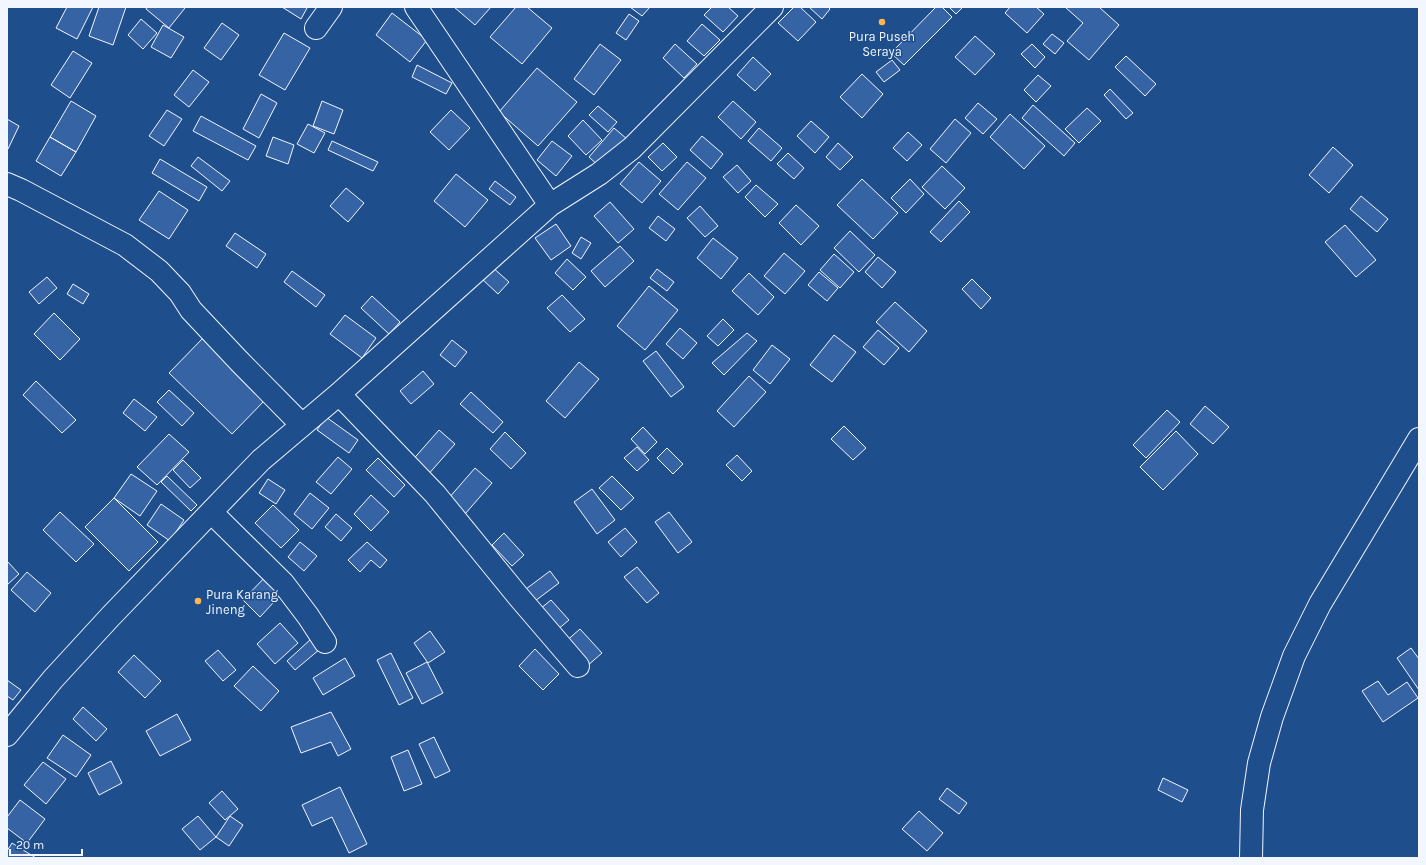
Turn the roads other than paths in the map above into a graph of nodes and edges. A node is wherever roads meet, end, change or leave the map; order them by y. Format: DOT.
graph roads {
  1 [pos="331,7"];
  2 [pos="416,7"];
  3 [pos="772,7"];
  4 [pos="316,28"];
  5 [pos="7,184"];
  6 [pos="550,205"];
  7 [pos="339,394"];
  8 [pos="302,425"];
  9 [pos="1419,439"];
  10 [pos="211,512"];
  11 [pos="325,642"];
  12 [pos="578,666"];
  13 [pos="7,734"];
  14 [pos="1251,858"];
  1 -- 4 [label="street"];
  2 -- 6 [label="street"];
  3 -- 6 [label="street"];
  5 -- 8 [label="street"];
  6 -- 7 [label="street"];
  7 -- 8 [label="street"];
  7 -- 12 [label="street"];
  8 -- 10 [label="street"];
  9 -- 14 [label="street"];
  10 -- 11 [label="street"];
  10 -- 13 [label="street"];
}
